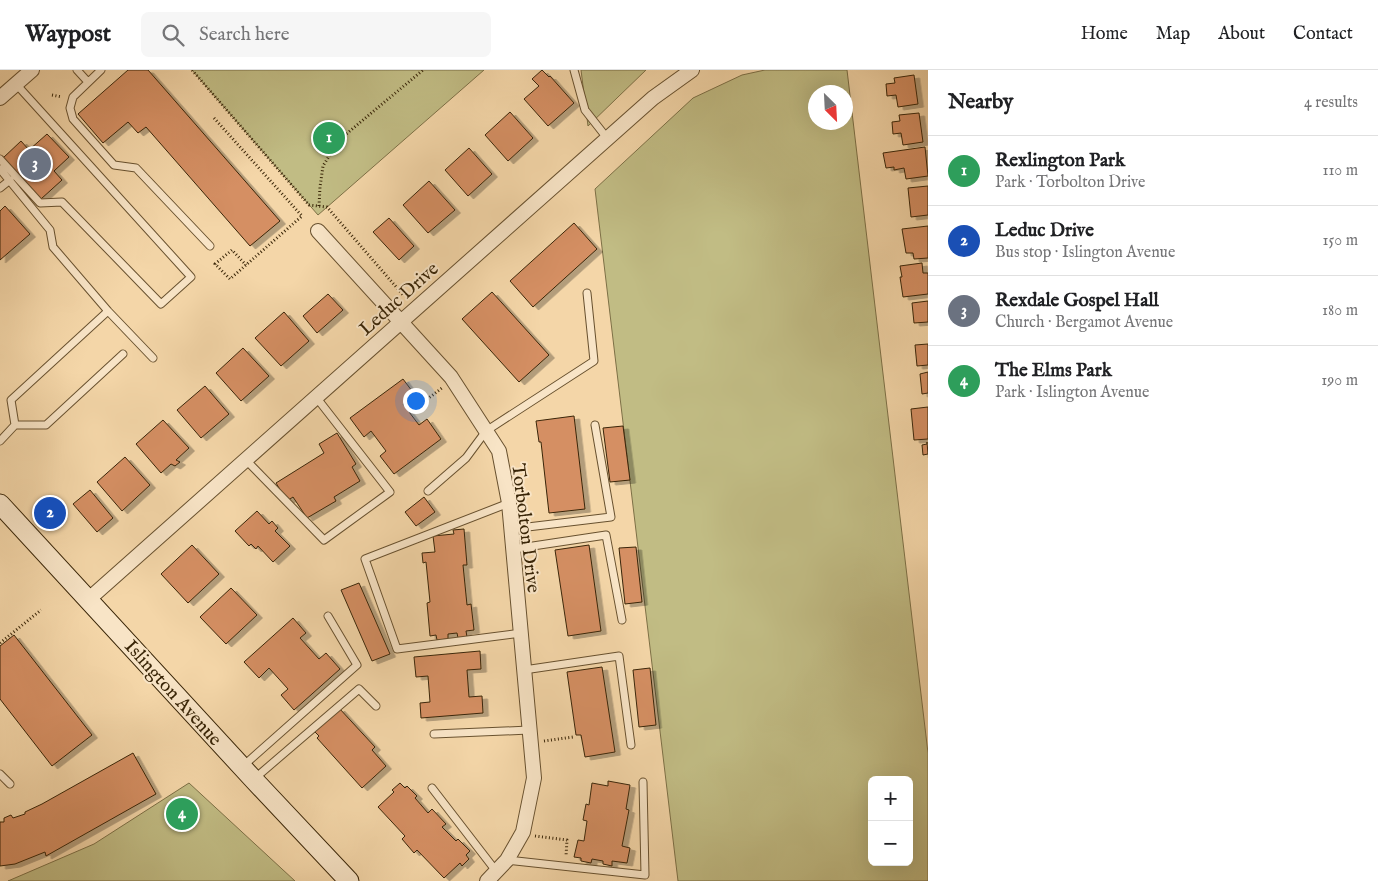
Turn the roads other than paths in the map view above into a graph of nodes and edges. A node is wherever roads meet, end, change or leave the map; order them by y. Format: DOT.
graph roads {
  1 [pos="32,70"];
  2 [pos="77,70"];
  3 [pos="101,70"];
  4 [pos="574,70"];
  5 [pos="692,70"];
  6 [pos="88,82"];
  7 [pos="16,84"];
  8 [pos="0,98"];
  9 [pos="607,138"];
  10 [pos="0,159"];
  11 [pos="0,169"];
  12 [pos="10,180"];
  13 [pos="0,188"];
  14 [pos="318,231"];
  15 [pos="210,246"];
  16 [pos="587,293"];
  17 [pos="108,311"];
  18 [pos="401,322"];
  19 [pos="123,354"];
  20 [pos="153,358"];
  21 [pos="316,397"];
  22 [pos="15,425"];
  23 [pos="595,425"];
  24 [pos="486,431"];
  25 [pos="0,441"];
  26 [pos="246,460"];
  27 [pos="428,491"];
  28 [pos="0,504"];
  29 [pos="509,504"];
  30 [pos="512,529"];
  31 [pos="513,549"];
  32 [pos="89,599"];
  33 [pos="328,616"];
  34 [pos="622,620"];
  35 [pos="521,633"];
  36 [pos="524,670"];
  37 [pos="376,706"];
  38 [pos="434,734"];
  39 [pos="530,737"];
  40 [pos="632,744"];
  41 [pos="248,773"];
  42 [pos="0,774"];
  43 [pos="643,782"];
  44 [pos="10,784"];
  45 [pos="432,788"];
  46 [pos="507,860"];
  47 [pos="491,876"];
  48 [pos="349,881"];
  1 -- 7 [label="street"];
  2 -- 6 [label="lane"];
  3 -- 6 [label="lane"];
  4 -- 9 [label="lane"];
  5 -- 9 [label="street, Leduc Drive"];
  6 -- 15 [label="lane"];
  7 -- 8 [label="street"];
  7 -- 10 [label="lane"];
  9 -- 18 [label="street, Leduc Drive"];
  11 -- 12 [label="lane"];
  12 -- 13 [label="lane"];
  12 -- 17 [label="lane"];
  14 -- 18 [label="street, Torbolton Drive"];
  16 -- 24 [label="lane"];
  17 -- 20 [label="lane"];
  17 -- 22 [label="lane"];
  18 -- 21 [label="street, Leduc Drive"];
  18 -- 24 [label="street, Torbolton Drive"];
  19 -- 22 [label="lane"];
  21 -- 26 [label="street, Leduc Drive"];
  21 -- 26 [label="lane"];
  22 -- 25 [label="lane"];
  23 -- 30 [label="lane"];
  24 -- 27 [label="lane"];
  24 -- 29 [label="street, Torbolton Drive"];
  26 -- 32 [label="street, Leduc Drive"];
  28 -- 32 [label="main road, Islington Avenue"];
  29 -- 30 [label="street, Torbolton Drive"];
  29 -- 35 [label="lane"];
  30 -- 31 [label="street, Torbolton Drive"];
  31 -- 34 [label="lane"];
  31 -- 35 [label="street, Torbolton Drive"];
  32 -- 41 [label="main road, Islington Avenue"];
  33 -- 41 [label="lane"];
  35 -- 36 [label="street, Torbolton Drive"];
  36 -- 39 [label="street, Torbolton Drive"];
  36 -- 40 [label="lane"];
  37 -- 41 [label="lane"];
  38 -- 39 [label="lane"];
  39 -- 46 [label="street, Torbolton Drive"];
  41 -- 48 [label="main road, Islington Avenue"];
  42 -- 44 [label="lane"];
  43 -- 46 [label="lane"];
  45 -- 47 [label="lane"];
  46 -- 47 [label="street, Torbolton Drive"];
}
